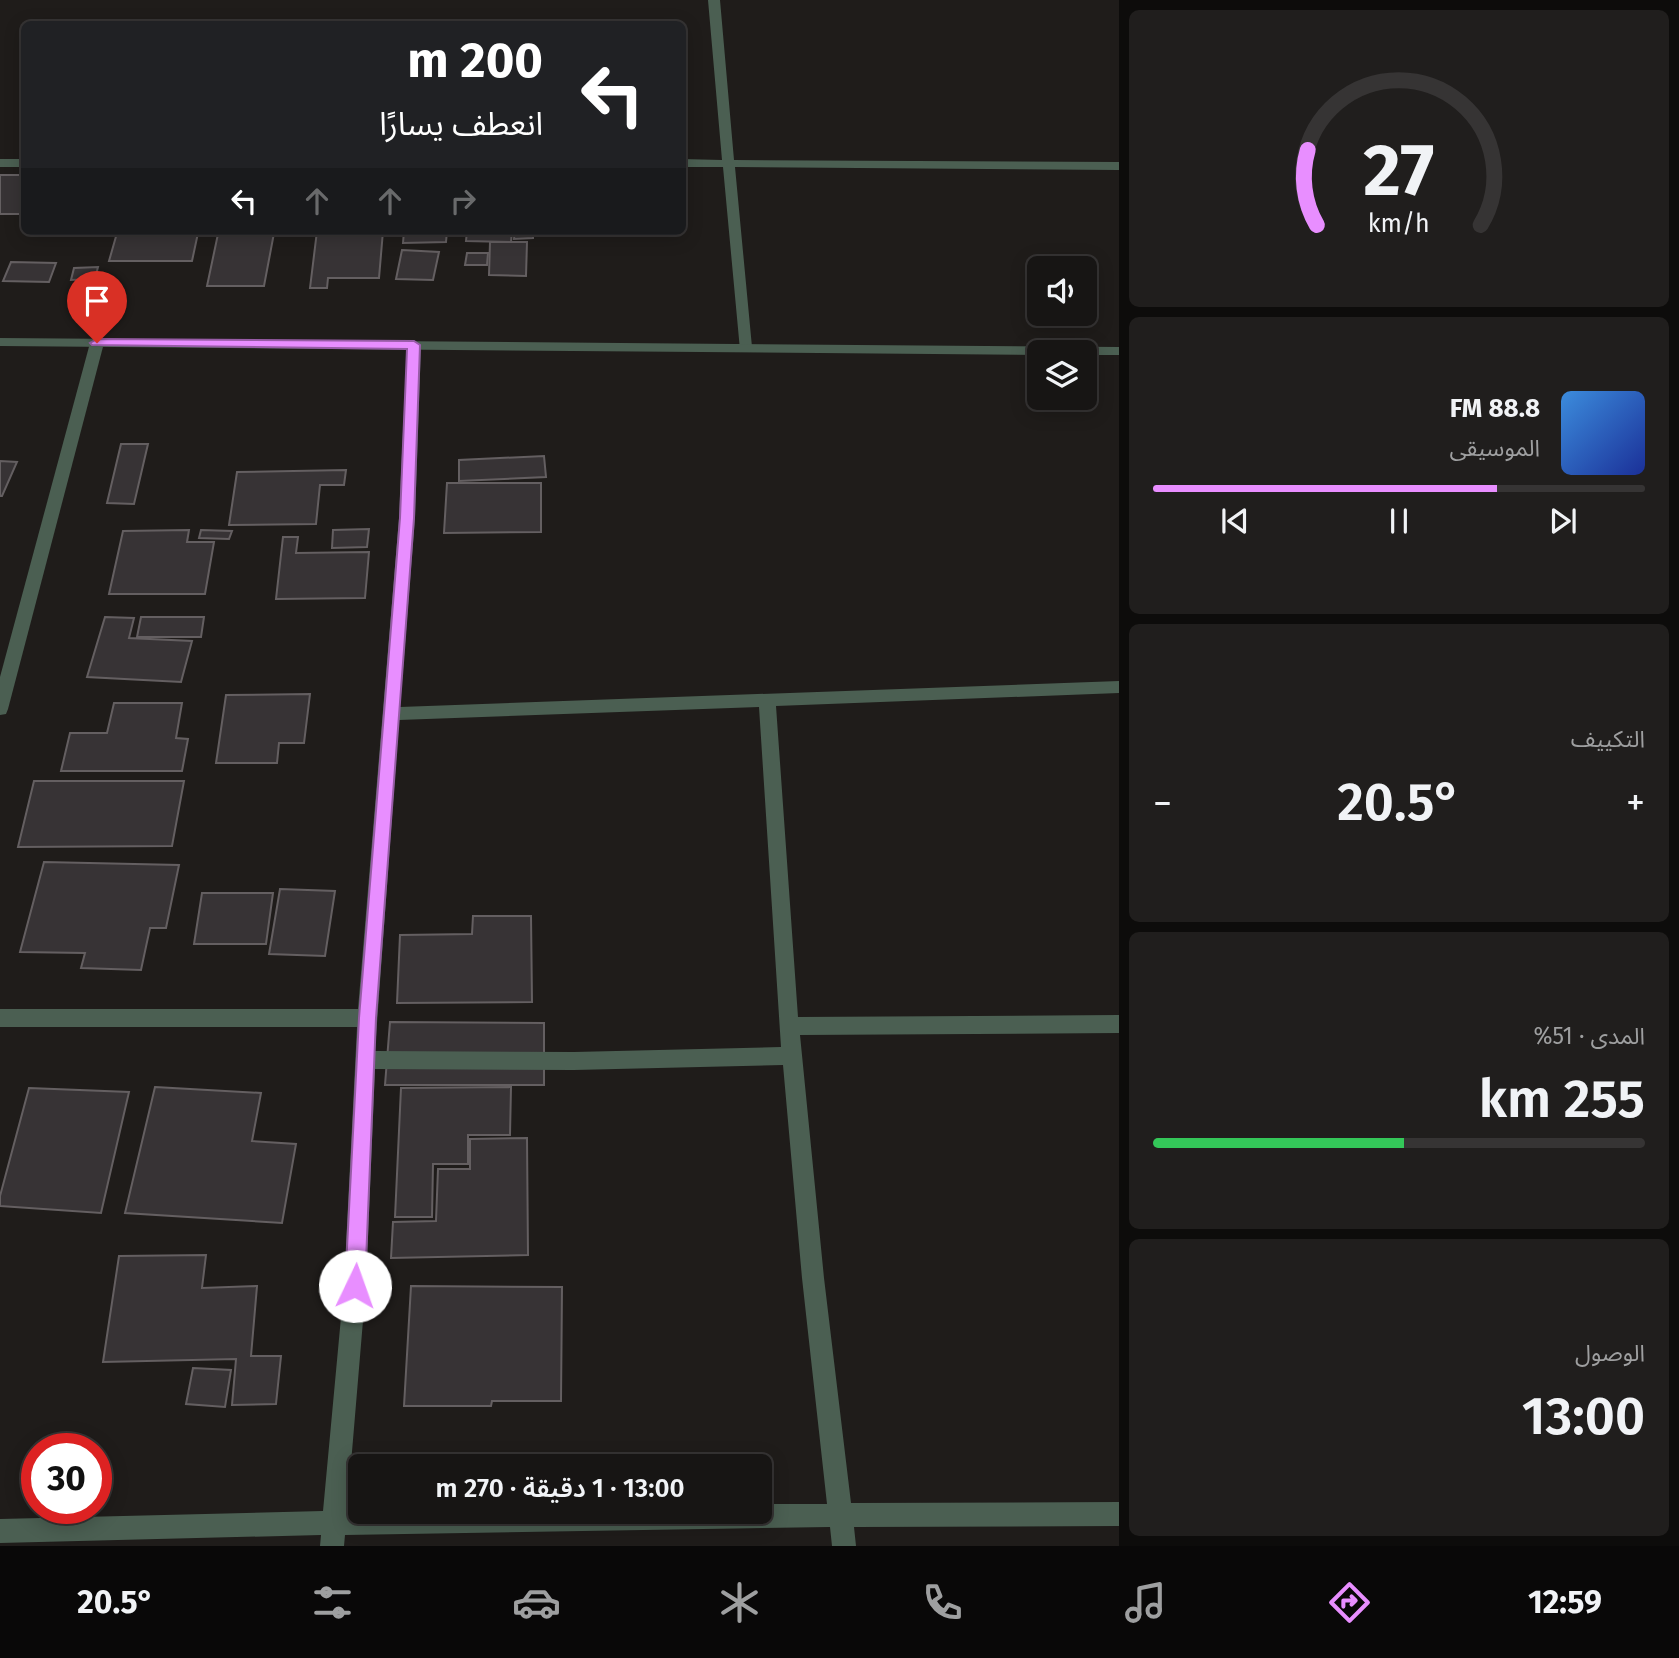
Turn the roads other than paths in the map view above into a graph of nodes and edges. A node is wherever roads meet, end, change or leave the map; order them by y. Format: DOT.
graph roads {
  1 [pos="714,0"];
  2 [pos="0,163"];
  3 [pos="21,163"];
  4 [pos="686,163"];
  5 [pos="728,163"];
  6 [pos="1119,166"];
  7 [pos="0,342"];
  8 [pos="97,343"];
  9 [pos="414,345"];
  10 [pos="745,347"];
  11 [pos="1119,351"];
  12 [pos="1119,687"];
  13 [pos="767,699"];
  14 [pos="0,707"];
  15 [pos="391,714"];
  16 [pos="0,1018"];
  17 [pos="368,1018"];
  18 [pos="1119,1024"];
  19 [pos="789,1026"];
  20 [pos="792,1056"];
  21 [pos="366,1060"];
  22 [pos="841,1514"];
  23 [pos="1119,1514"];
  24 [pos="333,1522"];
  25 [pos="0,1531"];
  26 [pos="332,1546"];
  27 [pos="844,1546"];
  1 -- 5 [label="street"];
  2 -- 3 [label="street"];
  4 -- 5 [label="street"];
  5 -- 6 [label="street"];
  5 -- 10 [label="street"];
  7 -- 8 [label="street"];
  8 -- 9 [label="street"];
  8 -- 14 [label="street"];
  9 -- 10 [label="street"];
  9 -- 15 [label="street"];
  10 -- 11 [label="street"];
  12 -- 13 [label="street"];
  13 -- 15 [label="street"];
  13 -- 19 [label="street"];
  15 -- 17 [label="street"];
  16 -- 17 [label="street"];
  17 -- 21 [label="street"];
  18 -- 19 [label="street"];
  19 -- 20 [label="street"];
  20 -- 21 [label="street"];
  20 -- 22 [label="street"];
  21 -- 24 [label="street"];
  22 -- 23 [label="street"];
  22 -- 24 [label="street"];
  22 -- 27 [label="street"];
  24 -- 25 [label="street"];
  24 -- 26 [label="street"];
}
